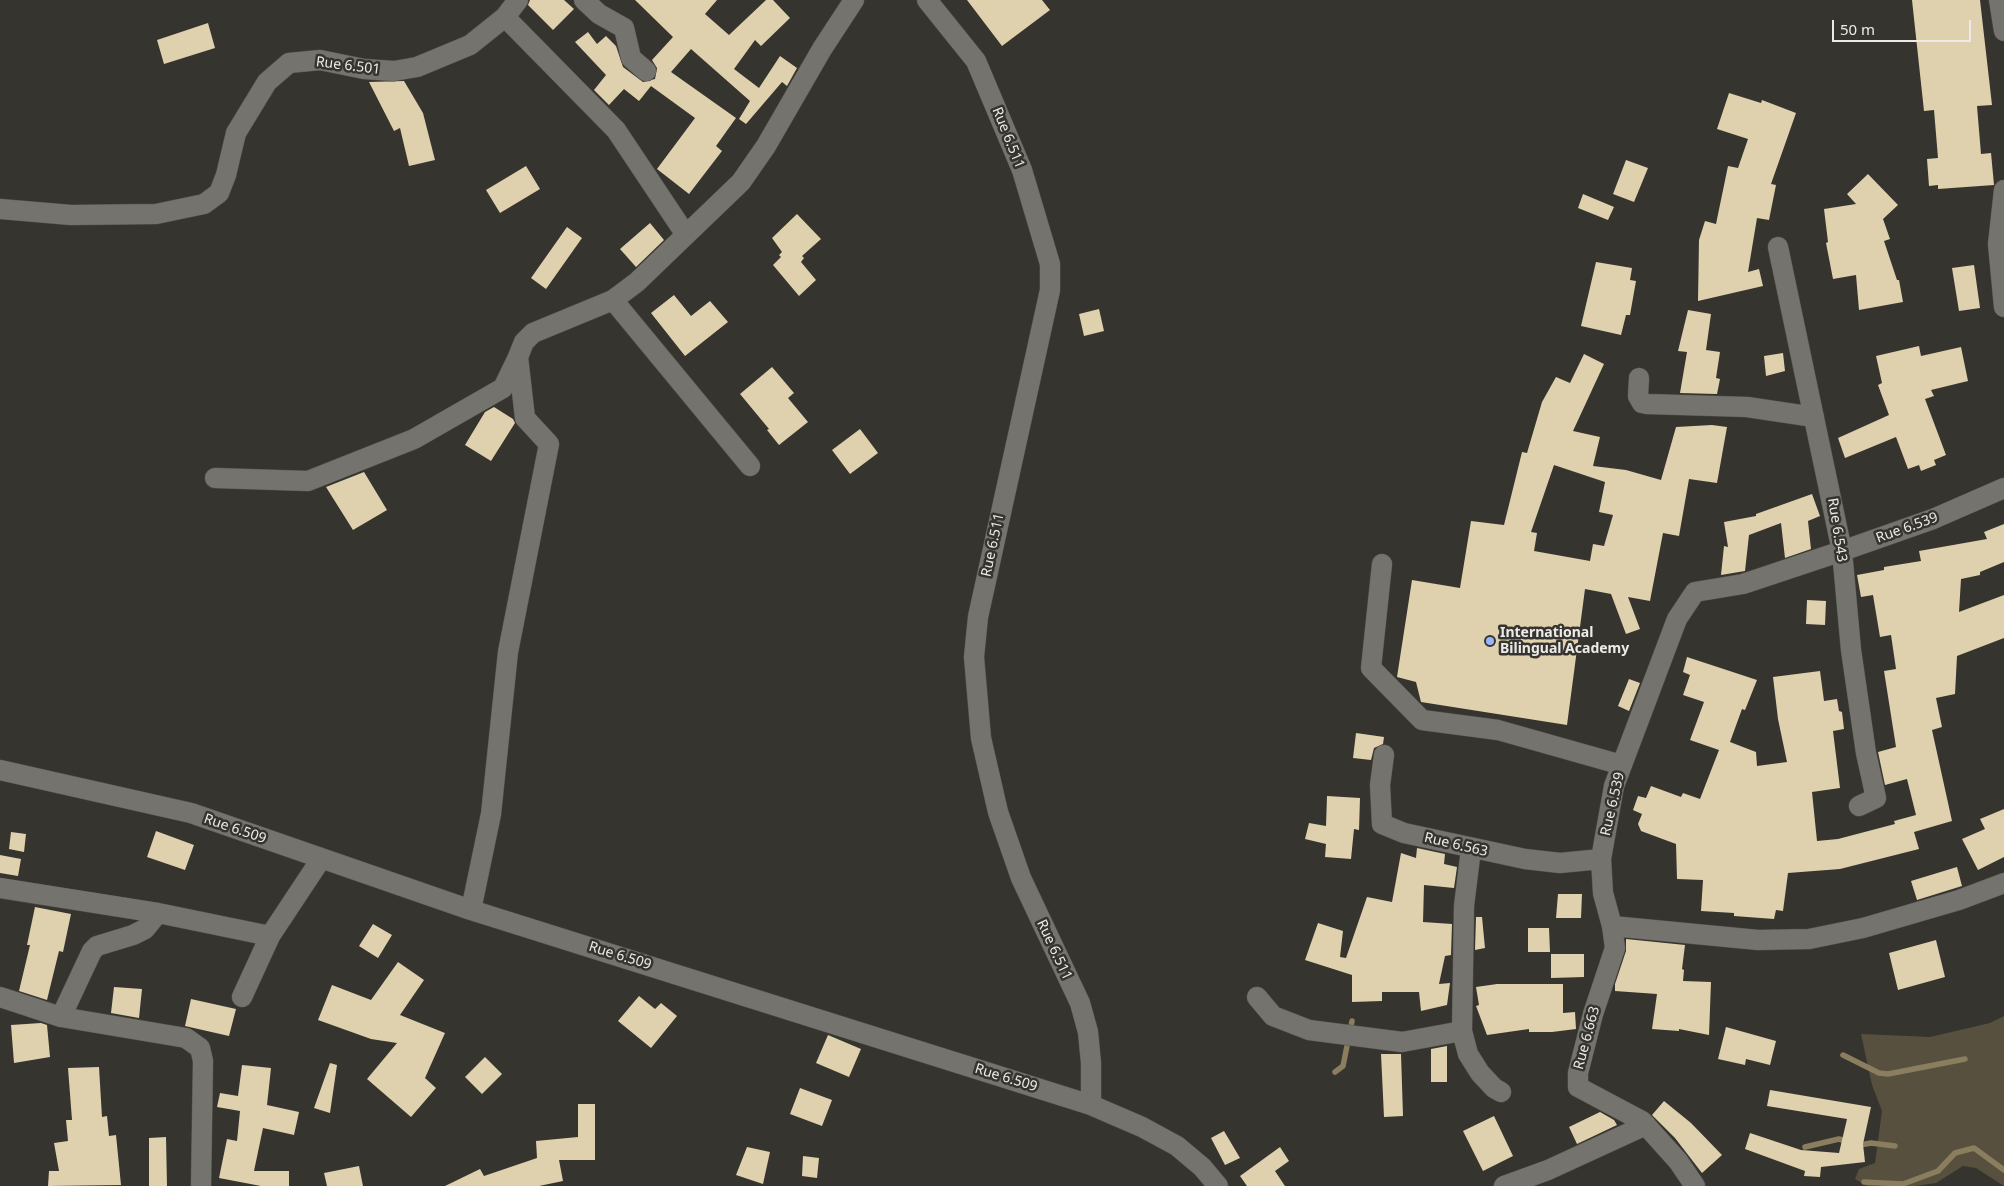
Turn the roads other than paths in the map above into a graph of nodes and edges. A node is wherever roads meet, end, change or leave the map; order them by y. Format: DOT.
graph roads {
  1 [pos="518,0"];
  2 [pos="584,0"];
  3 [pos="854,0"];
  4 [pos="927,0"];
  5 [pos="1999,0"];
  6 [pos="504,17"];
  7 [pos="2004,31"];
  8 [pos="646,71"];
  9 [pos="2004,190"];
  10 [pos="0,209"];
  11 [pos="686,235"];
  12 [pos="1778,247"];
  13 [pos="613,300"];
  14 [pos="2004,307"];
  15 [pos="518,358"];
  16 [pos="1639,378"];
  17 [pos="1814,417"];
  18 [pos="750,466"];
  19 [pos="215,478"];
  20 [pos="2004,488"];
  21 [pos="1842,552"];
  22 [pos="1382,564"];
  23 [pos="1384,755"];
  24 [pos="1622,765"];
  25 [pos="0,770"];
  26 [pos="1859,806"];
  27 [pos="1471,849"];
  28 [pos="322,859"];
  29 [pos="1601,859"];
  30 [pos="2004,883"];
  31 [pos="0,888"];
  32 [pos="471,910"];
  33 [pos="158,913"];
  34 [pos="1612,926"];
  35 [pos="270,936"];
  36 [pos="0,997"];
  37 [pos="1258,997"];
  38 [pos="242,998"];
  39 [pos="61,1017"];
  40 [pos="1462,1031"];
  41 [pos="1501,1092"];
  42 [pos="1091,1105"];
  43 [pos="1646,1125"];
  44 [pos="201,1186"];
  45 [pos="1218,1186"];
  46 [pos="1504,1186"];
  47 [pos="1694,1186"];
  1 -- 6 [label="street, Rue 6.501"];
  2 -- 8 [label="street"];
  3 -- 11 [label="street"];
  4 -- 42 [label="street, Rue 6.511"];
  5 -- 7 [label="street"];
  6 -- 10 [label="street, Rue 6.501"];
  6 -- 11 [label="street"];
  9 -- 14 [label="street"];
  11 -- 13 [label="street"];
  12 -- 17 [label="street, Rue 6.543"];
  13 -- 15 [label="street"];
  13 -- 18 [label="street"];
  15 -- 19 [label="street"];
  15 -- 32 [label="street"];
  16 -- 17 [label="street"];
  17 -- 21 [label="street, Rue 6.543"];
  20 -- 21 [label="street, Rue 6.539"];
  21 -- 24 [label="street, Rue 6.539"];
  21 -- 26 [label="street, Rue 6.543"];
  22 -- 24 [label="street"];
  23 -- 27 [label="street, Rue 6.563"];
  24 -- 29 [label="street, Rue 6.539"];
  25 -- 28 [label="street, Rue 6.509"];
  27 -- 29 [label="street, Rue 6.563"];
  27 -- 40 [label="street"];
  28 -- 32 [label="street, Rue 6.509"];
  28 -- 35 [label="street"];
  29 -- 34 [label="street, Rue 6.539"];
  30 -- 34 [label="street"];
  31 -- 33 [label="street"];
  32 -- 42 [label="street, Rue 6.509"];
  33 -- 35 [label="street"];
  33 -- 39 [label="street"];
  34 -- 43 [label="street, Rue 6.663"];
  35 -- 38 [label="street"];
  36 -- 39 [label="street"];
  37 -- 40 [label="street"];
  39 -- 44 [label="street"];
  40 -- 41 [label="street"];
  42 -- 45 [label="street, Rue 6.509"];
  43 -- 46 [label="street"];
  43 -- 47 [label="street, Rue 6.663"];
}
